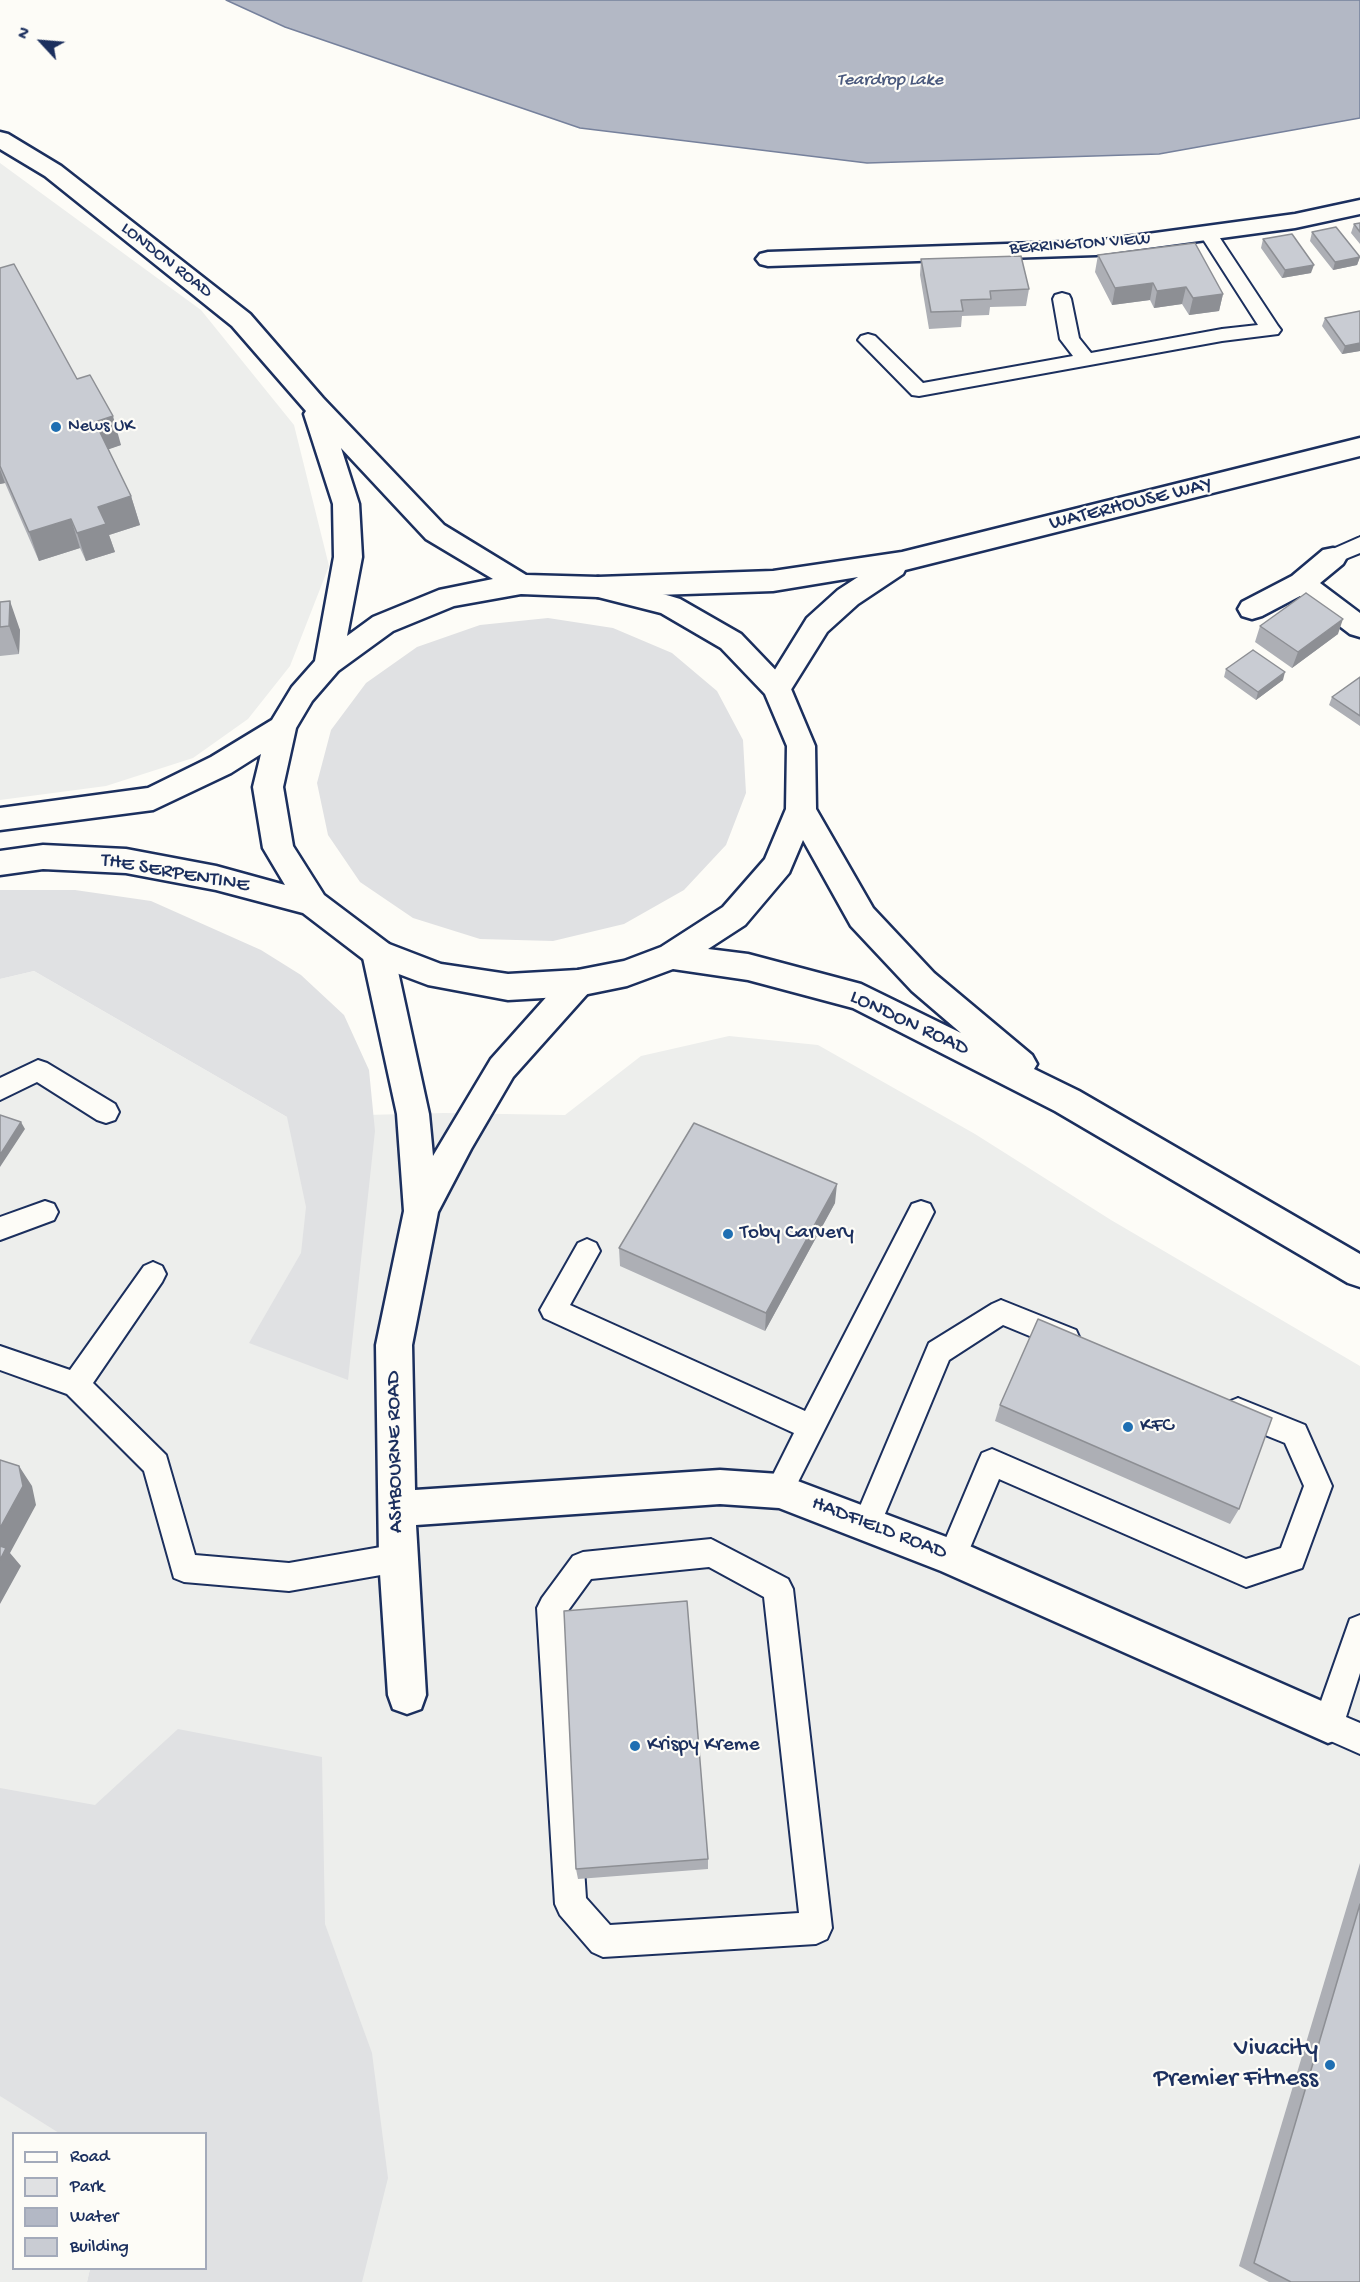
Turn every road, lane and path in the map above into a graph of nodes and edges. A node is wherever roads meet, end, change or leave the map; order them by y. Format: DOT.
graph roads {
  1 [pos="0,139"];
  2 [pos="1360,207"];
  3 [pos="1208,233"];
  4 [pos="768,259"];
  5 [pos="1062,299"];
  6 [pos="868,340"];
  7 [pos="1086,360"];
  8 [pos="314,404"];
  9 [pos="1360,447"];
  10 [pos="1360,544"];
  11 [pos="1333,557"];
  12 [pos="902,561"];
  13 [pos="521,584"];
  14 [pos="1302,584"];
  15 [pos="598,587"];
  16 [pos="1252,609"];
  17 [pos="1360,627"];
  18 [pos="328,664"];
  19 [pos="777,689"];
  20 [pos="282,728"];
  21 [pos="801,809"];
  22 [pos="0,819"];
  23 [pos="0,863"];
  24 [pos="313,904"];
  25 [pos="378,953"];
  26 [pos="672,956"];
  27 [pos="578,983"];
  28 [pos="0,1090"];
  29 [pos="1067,1101"];
  30 [pos="106,1112"];
  31 [pos="421,1211"];
  32 [pos="45,1212"];
  33 [pos="921,1212"];
  34 [pos="0,1229"];
  35 [pos="587,1251"];
  36 [pos="1360,1272"];
  37 [pos="153,1274"];
  38 [pos="1088,1348"];
  39 [pos="0,1358"];
  40 [pos="76,1385"];
  41 [pos="1219,1403"];
  42 [pos="812,1428"];
  43 [pos="779,1491"];
  44 [pos="397,1509"];
  45 [pos="867,1523"];
  46 [pos="952,1557"];
  47 [pos="398,1558"];
  48 [pos="1360,1629"];
  49 [pos="408,1695"];
  50 [pos="1344,1731"];
  51 [pos="816,1928"];
  1 -- 8 [label="main road, LONDON ROAD"];
  2 -- 3 [label="main road, BERRINGTON VIEW"];
  3 -- 4 [label="main road, BERRINGTON VIEW"];
  3 -- 7 [label="lane"];
  5 -- 7 [label="lane"];
  6 -- 7 [label="lane"];
  8 -- 13 [label="main road, LONDON ROAD"];
  8 -- 18 [label="main road, LONDON ROAD"];
  9 -- 12 [label="main road, WATERHOUSE WAY"];
  10 -- 11 [label="lane"];
  11 -- 14 [label="main road"];
  12 -- 15 [label="main road, WATERHOUSE WAY"];
  12 -- 19 [label="main road, WATERHOUSE WAY"];
  13 -- 15 [label="main road"];
  13 -- 18 [label="main road"];
  14 -- 16 [label="main road"];
  14 -- 17 [label="main road"];
  15 -- 19 [label="main road"];
  18 -- 20 [label="main road"];
  19 -- 21 [label="main road"];
  20 -- 22 [label="main road"];
  20 -- 24 [label="main road"];
  21 -- 26 [label="main road"];
  21 -- 29 [label="main road, LONDON ROAD"];
  23 -- 24 [label="main road, THE SERPENTINE"];
  24 -- 25 [label="main road"];
  25 -- 27 [label="main road"];
  25 -- 31 [label="main road, ASHBOURNE ROAD"];
  26 -- 27 [label="main road"];
  26 -- 29 [label="main road, LONDON ROAD"];
  27 -- 31 [label="main road, ASHBOURNE ROAD"];
  28 -- 30 [label="lane"];
  29 -- 36 [label="main road, LONDON ROAD"];
  31 -- 44 [label="main road, ASHBOURNE ROAD"];
  32 -- 34 [label="lane"];
  33 -- 42 [label="lane"];
  35 -- 42 [label="lane"];
  37 -- 40 [label="lane"];
  38 -- 45 [label="lane"];
  39 -- 40 [label="lane"];
  40 -- 47 [label="lane"];
  41 -- 46 [label="lane"];
  42 -- 43 [label="lane"];
  43 -- 44 [label="main road, HADFIELD ROAD"];
  43 -- 45 [label="main road, HADFIELD ROAD"];
  44 -- 47 [label="main road, ASHBOURNE ROAD"];
  45 -- 46 [label="main road, HADFIELD ROAD"];
  46 -- 50 [label="main road, HADFIELD ROAD"];
  47 -- 49 [label="main road, ASHBOURNE ROAD"];
  48 -- 50 [label="lane"];
  51 -- 51 [label="lane"];
}
